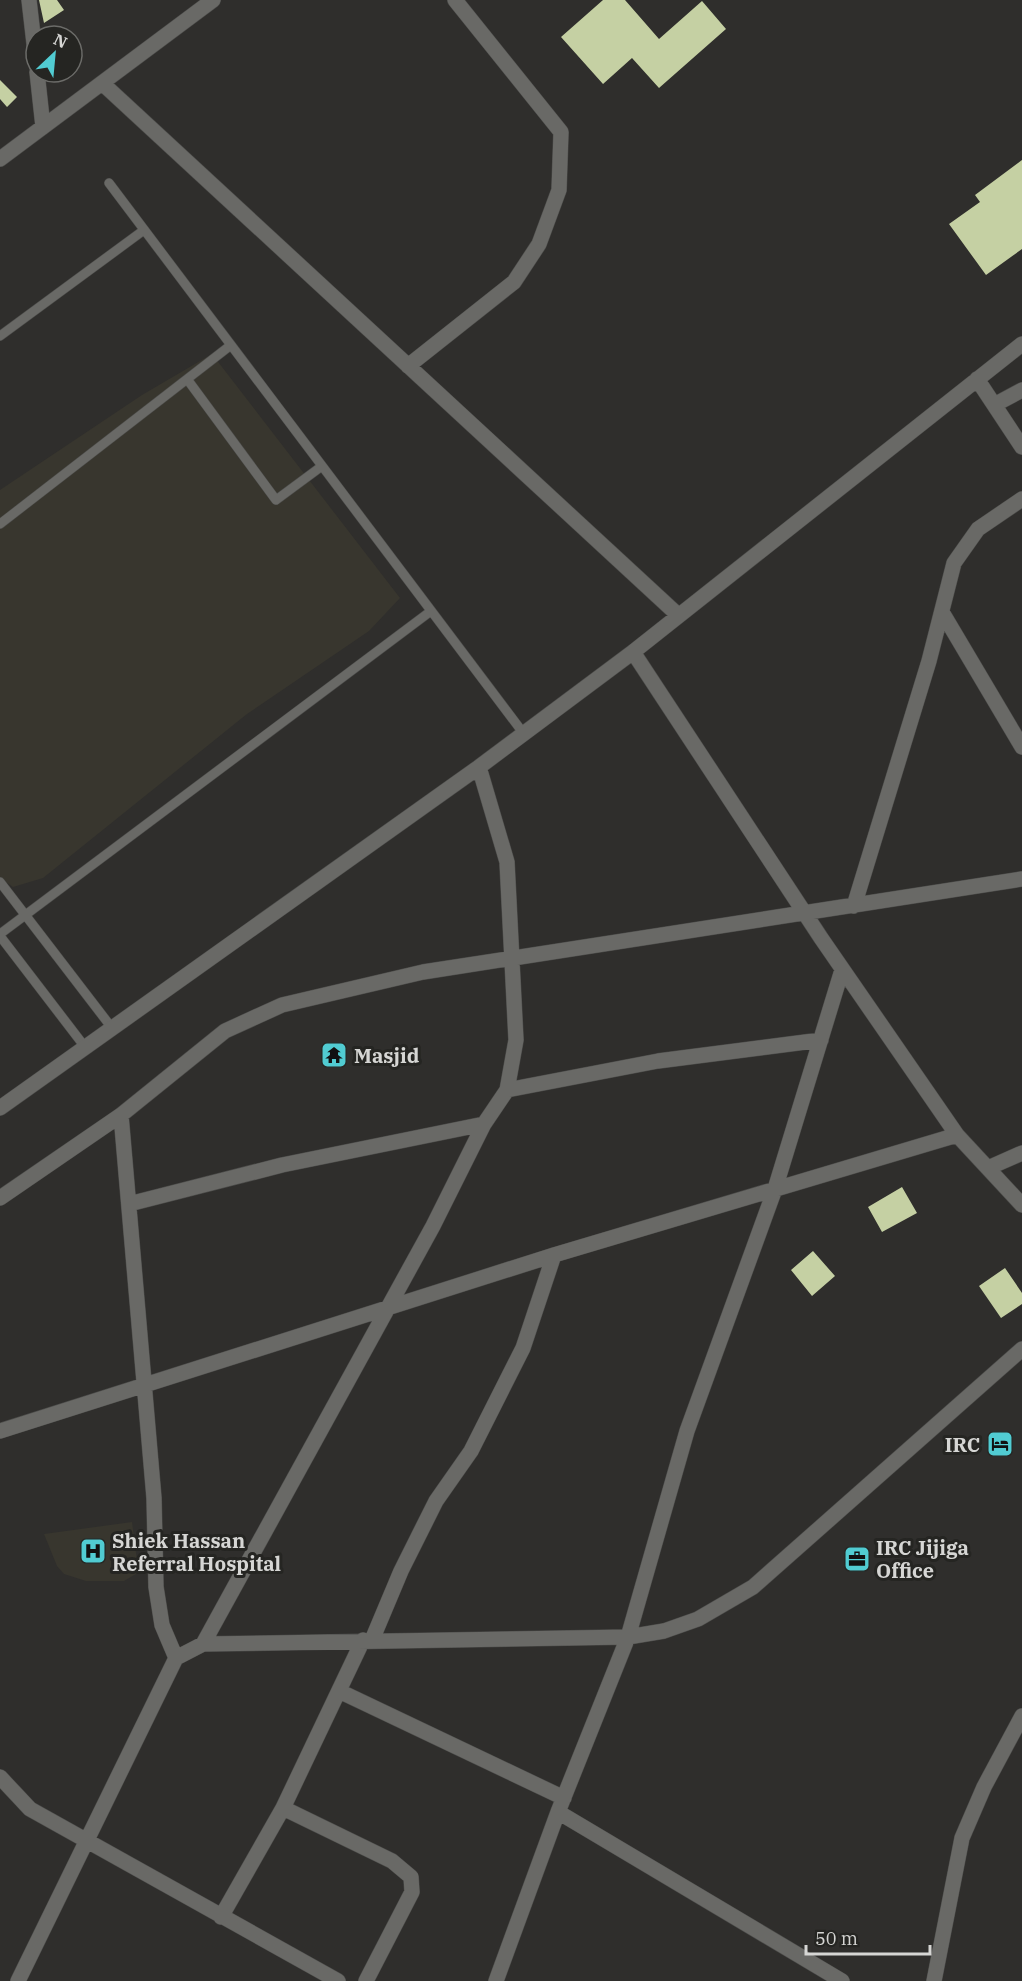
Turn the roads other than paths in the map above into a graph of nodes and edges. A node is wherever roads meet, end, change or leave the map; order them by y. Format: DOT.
graph roads {
  1 [pos="29,0"];
  2 [pos="455,0"];
  3 [pos="204,3"];
  4 [pos="32,24"];
  5 [pos="102,83"];
  6 [pos="39,84"];
  7 [pos="44,127"];
  8 [pos="0,159"];
  9 [pos="109,183"];
  10 [pos="144,230"];
  11 [pos="0,336"];
  12 [pos="1022,344"];
  13 [pos="231,345"];
  14 [pos="408,366"];
  15 [pos="188,379"];
  16 [pos="976,379"];
  17 [pos="1022,390"];
  18 [pos="994,405"];
  19 [pos="1022,447"];
  20 [pos="322,466"];
  21 [pos="1022,499"];
  22 [pos="0,524"];
  23 [pos="431,611"];
  24 [pos="942,612"];
  25 [pos="678,615"];
  26 [pos="633,652"];
  27 [pos="524,734"];
  28 [pos="1022,747"];
  29 [pos="479,768"];
  30 [pos="1022,879"];
  31 [pos="0,882"];
  32 [pos="854,906"];
  33 [pos="805,914"];
  34 [pos="25,915"];
  35 [pos="0,935"];
  36 [pos="512,958"];
  37 [pos="842,970"];
  38 [pos="112,1028"];
  39 [pos="821,1040"];
  40 [pos="85,1047"];
  41 [pos="507,1090"];
  42 [pos="0,1108"];
  43 [pos="121,1116"];
  44 [pos="484,1124"];
  45 [pos="957,1135"];
  46 [pos="1022,1153"];
  47 [pos="988,1168"];
  48 [pos="775,1189"];
  49 [pos="0,1198"];
  50 [pos="129,1204"];
  51 [pos="1022,1205"];
  52 [pos="554,1255"];
  53 [pos="387,1307"];
  54 [pos="1022,1349"];
  55 [pos="145,1383"];
  56 [pos="0,1431"];
  57 [pos="628,1637"];
  58 [pos="368,1640"];
  59 [pos="203,1644"];
  60 [pos="176,1658"];
  61 [pos="339,1691"];
  62 [pos="1022,1716"];
  63 [pos="0,1777"];
  64 [pos="561,1805"];
  65 [pos="283,1808"];
  66 [pos="87,1841"];
  67 [pos="221,1917"];
  68 [pos="18,1981"];
  69 [pos="338,1981"];
  70 [pos="366,1981"];
  71 [pos="496,1981"];
  72 [pos="842,1981"];
  73 [pos="934,1981"];
  1 -- 4 [label="street"];
  2 -- 14 [label="street"];
  3 -- 5 [label="street"];
  5 -- 7 [label="street"];
  5 -- 14 [label="street"];
  6 -- 7 [label="street"];
  7 -- 8 [label="street"];
  9 -- 10 [label="lane"];
  10 -- 11 [label="lane"];
  10 -- 13 [label="lane"];
  12 -- 16 [label="street"];
  13 -- 15 [label="lane"];
  13 -- 20 [label="lane"];
  14 -- 25 [label="street"];
  15 -- 20 [label="lane"];
  15 -- 22 [label="lane"];
  16 -- 18 [label="street"];
  16 -- 25 [label="street"];
  17 -- 18 [label="street"];
  18 -- 19 [label="street"];
  20 -- 23 [label="lane"];
  21 -- 24 [label="street"];
  23 -- 27 [label="lane"];
  23 -- 34 [label="lane"];
  24 -- 28 [label="street"];
  24 -- 32 [label="street"];
  25 -- 26 [label="street"];
  26 -- 27 [label="street"];
  26 -- 33 [label="street"];
  27 -- 29 [label="street"];
  29 -- 36 [label="street"];
  29 -- 38 [label="street"];
  30 -- 32 [label="street"];
  31 -- 34 [label="lane"];
  32 -- 33 [label="street"];
  33 -- 36 [label="street"];
  33 -- 37 [label="street"];
  34 -- 35 [label="lane"];
  34 -- 38 [label="lane"];
  35 -- 40 [label="lane"];
  36 -- 41 [label="street"];
  36 -- 43 [label="street"];
  37 -- 39 [label="street"];
  37 -- 45 [label="street"];
  38 -- 40 [label="street"];
  39 -- 41 [label="street"];
  39 -- 48 [label="street"];
  40 -- 42 [label="street"];
  41 -- 44 [label="street"];
  43 -- 49 [label="street"];
  43 -- 50 [label="street"];
  44 -- 50 [label="street"];
  44 -- 53 [label="street"];
  45 -- 47 [label="street"];
  45 -- 48 [label="street"];
  46 -- 47 [label="street"];
  47 -- 51 [label="street"];
  48 -- 52 [label="street"];
  48 -- 57 [label="street"];
  50 -- 55 [label="street"];
  52 -- 53 [label="street"];
  52 -- 58 [label="street"];
  53 -- 55 [label="street"];
  53 -- 59 [label="street"];
  54 -- 57 [label="street"];
  55 -- 56 [label="street"];
  55 -- 60 [label="street"];
  57 -- 58 [label="street"];
  57 -- 64 [label="street"];
  58 -- 59 [label="street"];
  58 -- 61 [label="street"];
  59 -- 60 [label="street"];
  60 -- 66 [label="street"];
  61 -- 64 [label="street"];
  61 -- 65 [label="street"];
  62 -- 73 [label="street"];
  63 -- 66 [label="street"];
  64 -- 71 [label="street"];
  64 -- 72 [label="street"];
  65 -- 67 [label="street"];
  65 -- 70 [label="street"];
  66 -- 67 [label="street"];
  66 -- 68 [label="street"];
  67 -- 69 [label="street"];
}
